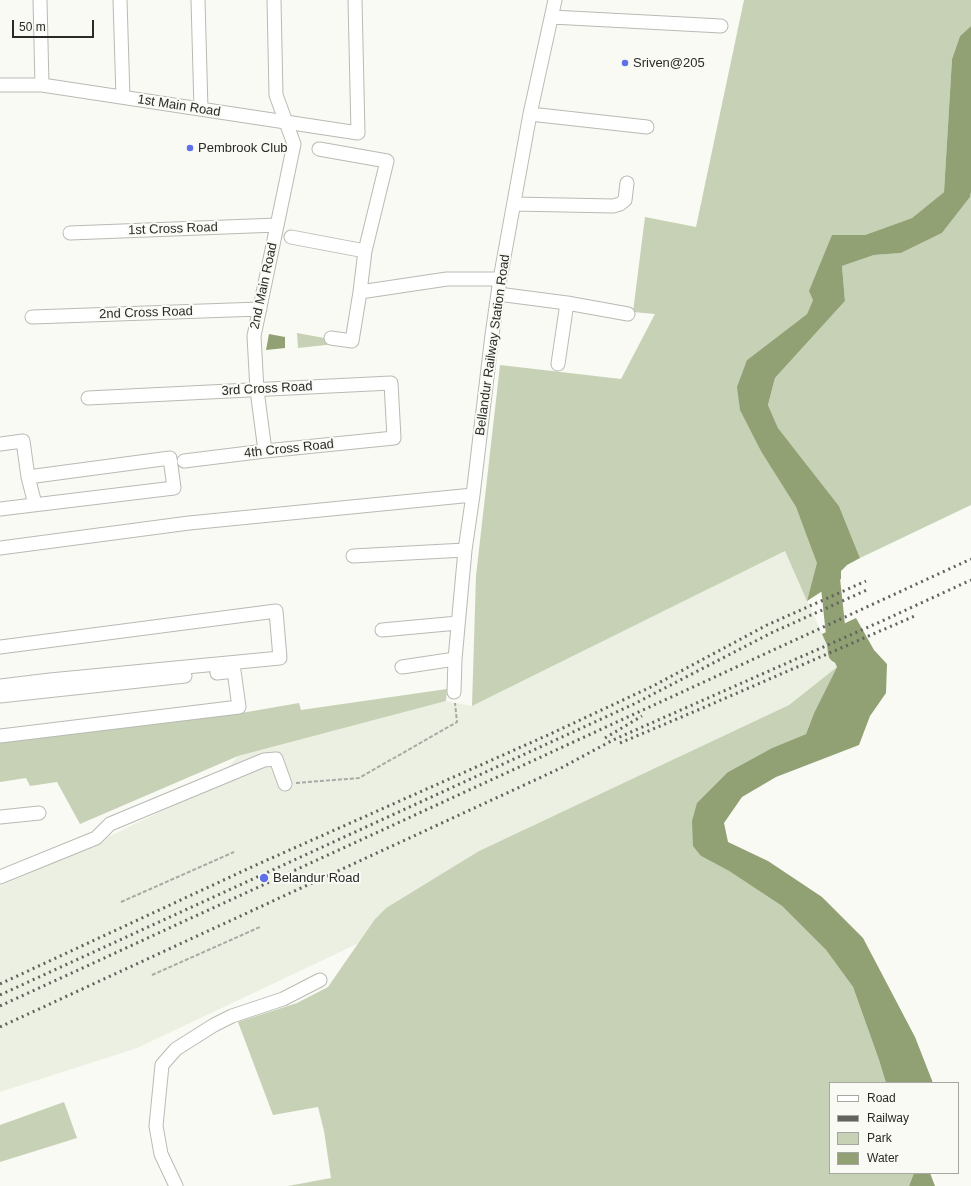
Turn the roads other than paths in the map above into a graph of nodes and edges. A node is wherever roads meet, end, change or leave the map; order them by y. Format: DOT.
graph roads {
  1 [pos="40,0"];
  2 [pos="120,0"];
  3 [pos="198,0"];
  4 [pos="274,0"];
  5 [pos="355,0"];
  6 [pos="555,0"];
  7 [pos="552,17"];
  8 [pos="721,26"];
  9 [pos="0,85"];
  10 [pos="42,85"];
  11 [pos="123,97"];
  12 [pos="202,109"];
  13 [pos="530,114"];
  14 [pos="287,122"];
  15 [pos="647,127"];
  16 [pos="319,149"];
  17 [pos="627,184"];
  18 [pos="514,204"];
  19 [pos="277,225"];
  20 [pos="70,233"];
  21 [pos="291,237"];
  22 [pos="365,252"];
  23 [pos="500,279"];
  24 [pos="360,292"];
  25 [pos="498,294"];
  26 [pos="566,303"];
  27 [pos="260,309"];
  28 [pos="628,314"];
  29 [pos="32,316"];
  30 [pos="330,338"];
  31 [pos="558,364"];
  32 [pos="256,390"];
  33 [pos="88,398"];
  34 [pos="394,438"];
  35 [pos="0,444"];
  36 [pos="265,451"];
  37 [pos="184,461"];
  38 [pos="28,477"];
  39 [pos="473,495"];
  40 [pos="35,504"];
  41 [pos="0,509"];
  42 [pos="0,548"];
  43 [pos="465,550"];
  44 [pos="353,556"];
  45 [pos="458,623"];
  46 [pos="382,630"];
  47 [pos="0,647"];
  48 [pos="455,659"];
  49 [pos="402,667"];
  50 [pos="0,686"];
  51 [pos="454,692"];
  52 [pos="0,696"];
  53 [pos="0,736"];
  54 [pos="285,784"];
  55 [pos="39,813"];
  56 [pos="0,817"];
  57 [pos="0,877"];
  58 [pos="320,980"];
  59 [pos="176,1186"];
  1 -- 10 [label="street"];
  2 -- 11 [label="street"];
  3 -- 12 [label="street"];
  4 -- 14 [label="street"];
  5 -- 14 [label="street, 1st Main Road"];
  6 -- 7 [label="street, Bellandur Railway Station Road"];
  7 -- 8 [label="street"];
  7 -- 13 [label="street, Bellandur Railway Station Road"];
  9 -- 10 [label="street, 1st Main Road"];
  10 -- 11 [label="street, 1st Main Road"];
  11 -- 12 [label="street, 1st Main Road"];
  12 -- 14 [label="street, 1st Main Road"];
  13 -- 15 [label="street"];
  13 -- 18 [label="street, Bellandur Railway Station Road"];
  14 -- 19 [label="street, 2nd Main Road"];
  16 -- 22 [label="street"];
  17 -- 18 [label="street"];
  18 -- 23 [label="street, Bellandur Railway Station Road"];
  19 -- 20 [label="street, 1st Cross Road"];
  19 -- 27 [label="street, 2nd Main Road"];
  21 -- 22 [label="street"];
  22 -- 24 [label="street"];
  23 -- 24 [label="street"];
  23 -- 25 [label="street, Bellandur Railway Station Road"];
  24 -- 30 [label="street"];
  25 -- 26 [label="street"];
  25 -- 39 [label="street, Bellandur Railway Station Road"];
  26 -- 28 [label="street"];
  26 -- 31 [label="street"];
  27 -- 29 [label="street, 2nd Cross Road"];
  27 -- 32 [label="street, 2nd Main Road"];
  32 -- 33 [label="street, 3rd Cross Road"];
  32 -- 34 [label="street, 3rd Cross Road"];
  32 -- 36 [label="street, 2nd Main Road"];
  34 -- 36 [label="street, 4th Cross Road"];
  35 -- 38 [label="street"];
  36 -- 37 [label="street, 4th Cross Road"];
  38 -- 40 [label="street"];
  38 -- 40 [label="street"];
  39 -- 42 [label="street"];
  39 -- 43 [label="street, Bellandur Railway Station Road"];
  40 -- 41 [label="street"];
  43 -- 44 [label="street"];
  43 -- 45 [label="street, Bellandur Railway Station Road"];
  45 -- 46 [label="street"];
  45 -- 48 [label="street, Bellandur Railway Station Road"];
  47 -- 50 [label="street"];
  48 -- 49 [label="street"];
  48 -- 51 [label="street, Bellandur Railway Station Road"];
  52 -- 53 [label="street"];
  54 -- 57 [label="street"];
  55 -- 56 [label="street"];
  58 -- 59 [label="street"];
}
